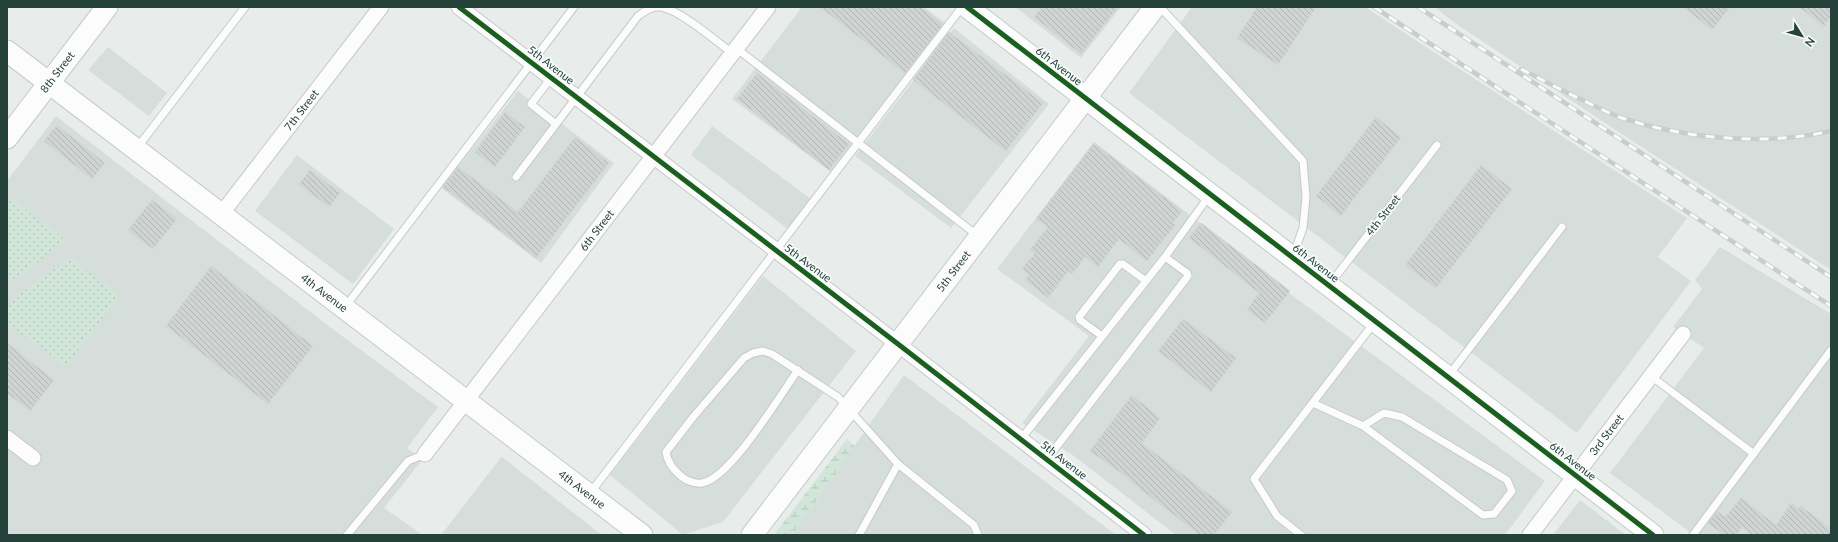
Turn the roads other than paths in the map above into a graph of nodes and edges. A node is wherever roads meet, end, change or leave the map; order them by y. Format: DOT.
graph roads {
  1 [pos="107,7"];
  2 [pos="245,7"];
  3 [pos="381,7"];
  4 [pos="459,7"];
  5 [pos="574,7"];
  6 [pos="768,7"];
  7 [pos="962,7"];
  8 [pos="967,7"];
  9 [pos="1155,7"];
  10 [pos="1160,7"];
  11 [pos="653,8"];
  12 [pos="7,51"];
  13 [pos="734,51"];
  14 [pos="531,63"];
  15 [pos="551,78"];
  16 [pos="49,83"];
  17 [pos="576,98"];
  18 [pos="1086,98"];
  19 [pos="556,124"];
  20 [pos="7,138"];
  21 [pos="859,143"];
  22 [pos="1437,145"];
  23 [pos="136,149"];
  24 [pos="653,157"];
  25 [pos="516,177"];
  26 [pos="1210,194"];
  27 [pos="222,213"];
  28 [pos="1562,228"];
  29 [pos="980,237"];
  30 [pos="776,252"];
  31 [pos="1165,257"];
  32 [pos="1293,258"];
  33 [pos="1146,280"];
  34 [pos="1329,286"];
  35 [pos="345,308"];
  36 [pos="1375,321"];
  37 [pos="1683,334"];
  38 [pos="1102,336"];
  39 [pos="898,344"];
  40 [pos="1831,350"];
  41 [pos="798,370"];
  42 [pos="1651,376"];
  43 [pos="1448,377"];
  44 [pos="466,401"];
  45 [pos="1313,403"];
  46 [pos="848,410"];
  47 [pos="1363,426"];
  48 [pos="7,438"];
  49 [pos="1021,439"];
  50 [pos="425,454"];
  51 [pos="1754,454"];
  52 [pos="33,458"];
  53 [pos="1047,460"];
  54 [pos="898,464"];
  55 [pos="1575,475"];
  56 [pos="589,494"];
  57 [pos="347,535"];
  58 [pos="642,535"];
  59 [pos="752,535"];
  60 [pos="859,535"];
  61 [pos="978,535"];
  62 [pos="1144,535"];
  63 [pos="1301,535"];
  64 [pos="1530,535"];
  65 [pos="1653,535"];
  66 [pos="1693,535"];
  1 -- 16 [label="street, 8th Street"];
  2 -- 23 [label="lane"];
  3 -- 27 [label="street, 7th Street"];
  4 -- 14 [label="street, 5th Avenue"];
  5 -- 14 [label="lane"];
  6 -- 13 [label="street, 6th Street"];
  7 -- 21 [label="lane"];
  8 -- 18 [label="street, 6th Avenue"];
  9 -- 18 [label="street, 5th Street"];
  10 -- 32 [label="lane"];
  11 -- 13 [label="lane"];
  11 -- 17 [label="lane"];
  12 -- 16 [label="street, 4th Avenue"];
  13 -- 21 [label="lane"];
  13 -- 24 [label="street, 6th Street"];
  14 -- 15 [label="street, 5th Avenue"];
  14 -- 35 [label="lane"];
  15 -- 17 [label="street, 5th Avenue"];
  15 -- 19 [label="lane"];
  16 -- 20 [label="street, 8th Street"];
  16 -- 23 [label="street, 4th Avenue"];
  17 -- 19 [label="lane"];
  17 -- 24 [label="street, 5th Avenue"];
  18 -- 26 [label="street, 6th Avenue"];
  18 -- 29 [label="street, 5th Street"];
  19 -- 25 [label="lane"];
  21 -- 29 [label="lane"];
  21 -- 30 [label="lane"];
  22 -- 34 [label="lane, 4th Street"];
  23 -- 27 [label="street, 4th Avenue"];
  24 -- 30 [label="street, 5th Avenue"];
  24 -- 44 [label="street, 6th Street"];
  26 -- 31 [label="lane"];
  26 -- 32 [label="street, 6th Avenue"];
  27 -- 35 [label="street, 4th Avenue"];
  28 -- 43 [label="lane"];
  29 -- 39 [label="street, 5th Street"];
  30 -- 39 [label="street, 5th Avenue"];
  30 -- 56 [label="lane"];
  31 -- 33 [label="lane"];
  31 -- 53 [label="lane"];
  32 -- 34 [label="street, 6th Avenue"];
  33 -- 38 [label="lane"];
  33 -- 38 [label="lane"];
  34 -- 36 [label="street, 6th Avenue"];
  35 -- 44 [label="street, 4th Avenue"];
  36 -- 43 [label="street, 6th Avenue"];
  36 -- 45 [label="lane"];
  37 -- 42 [label="street, 3rd Street"];
  38 -- 49 [label="lane"];
  39 -- 46 [label="street, 5th Street"];
  39 -- 49 [label="street, 5th Avenue"];
  40 -- 51 [label="lane"];
  41 -- 41 [label="lane"];
  41 -- 46 [label="lane"];
  42 -- 51 [label="lane"];
  42 -- 55 [label="street, 3rd Street"];
  43 -- 55 [label="street, 6th Avenue"];
  44 -- 50 [label="street, 6th Street"];
  44 -- 56 [label="street, 4th Avenue"];
  45 -- 47 [label="lane"];
  45 -- 63 [label="lane"];
  46 -- 54 [label="lane"];
  46 -- 59 [label="street, 5th Street"];
  47 -- 47 [label="lane"];
  48 -- 52 [label="street"];
  49 -- 53 [label="street, 5th Avenue"];
  50 -- 57 [label="lane"];
  51 -- 66 [label="lane"];
  53 -- 62 [label="street, 5th Avenue"];
  54 -- 60 [label="lane"];
  54 -- 61 [label="lane"];
  55 -- 64 [label="street, 3rd Street"];
  55 -- 65 [label="street, 6th Avenue"];
  56 -- 58 [label="street, 4th Avenue"];
}
